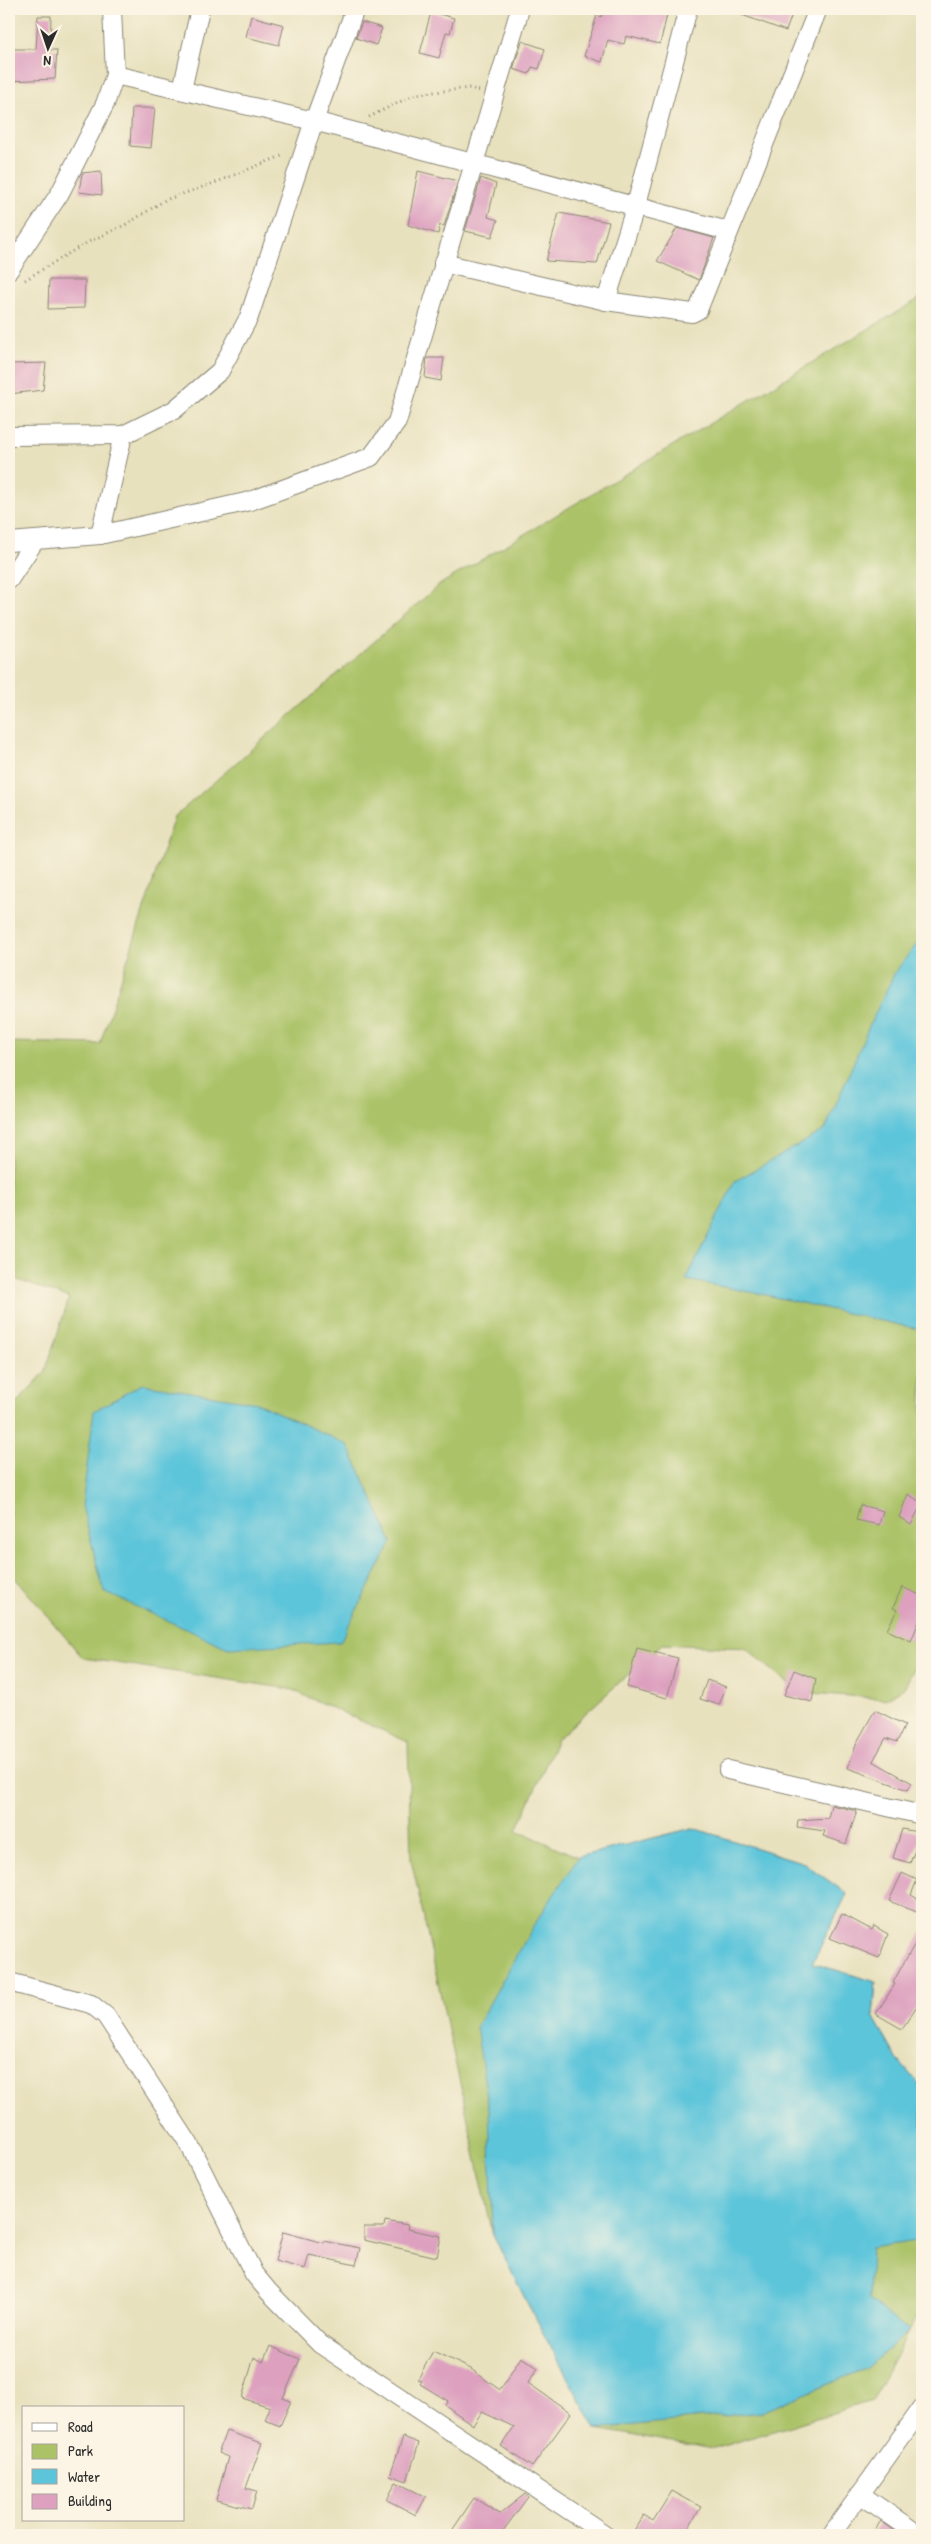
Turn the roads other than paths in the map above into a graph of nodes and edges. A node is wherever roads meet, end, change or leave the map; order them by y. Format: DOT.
graph roads {
  1 [pos="112,9"];
  2 [pos="200,9"];
  3 [pos="355,9"];
  4 [pos="520,9"];
  5 [pos="688,9"];
  6 [pos="818,9"];
  7 [pos="115,75"];
  8 [pos="182,90"];
  9 [pos="314,121"];
  10 [pos="473,163"];
  11 [pos="636,205"];
  12 [pos="728,231"];
  13 [pos="443,263"];
  14 [pos="9,270"];
  15 [pos="606,301"];
  16 [pos="123,435"];
  17 [pos="9,436"];
  18 [pos="100,534"];
  19 [pos="9,542"];
  20 [pos="34,542"];
  21 [pos="9,580"];
  22 [pos="728,1770"];
  23 [pos="922,1815"];
  24 [pos="9,1982"];
  25 [pos="922,2408"];
  26 [pos="860,2494"];
  27 [pos="606,2535"];
  28 [pos="831,2535"];
  29 [pos="919,2535"];
  1 -- 7 [label="street"];
  2 -- 8 [label="street"];
  3 -- 9 [label="street"];
  4 -- 10 [label="street"];
  5 -- 11 [label="street"];
  6 -- 12 [label="street"];
  7 -- 8 [label="street"];
  7 -- 14 [label="street"];
  8 -- 9 [label="street"];
  9 -- 10 [label="street"];
  9 -- 16 [label="street"];
  10 -- 11 [label="street"];
  10 -- 13 [label="street"];
  11 -- 12 [label="street"];
  11 -- 15 [label="street"];
  12 -- 15 [label="street"];
  13 -- 15 [label="street"];
  13 -- 18 [label="street"];
  16 -- 17 [label="street"];
  16 -- 18 [label="street"];
  18 -- 20 [label="street"];
  19 -- 20 [label="street"];
  20 -- 21 [label="street"];
  22 -- 23 [label="street"];
  24 -- 27 [label="street"];
  25 -- 26 [label="street"];
  26 -- 28 [label="street"];
  26 -- 29 [label="street"];
}
